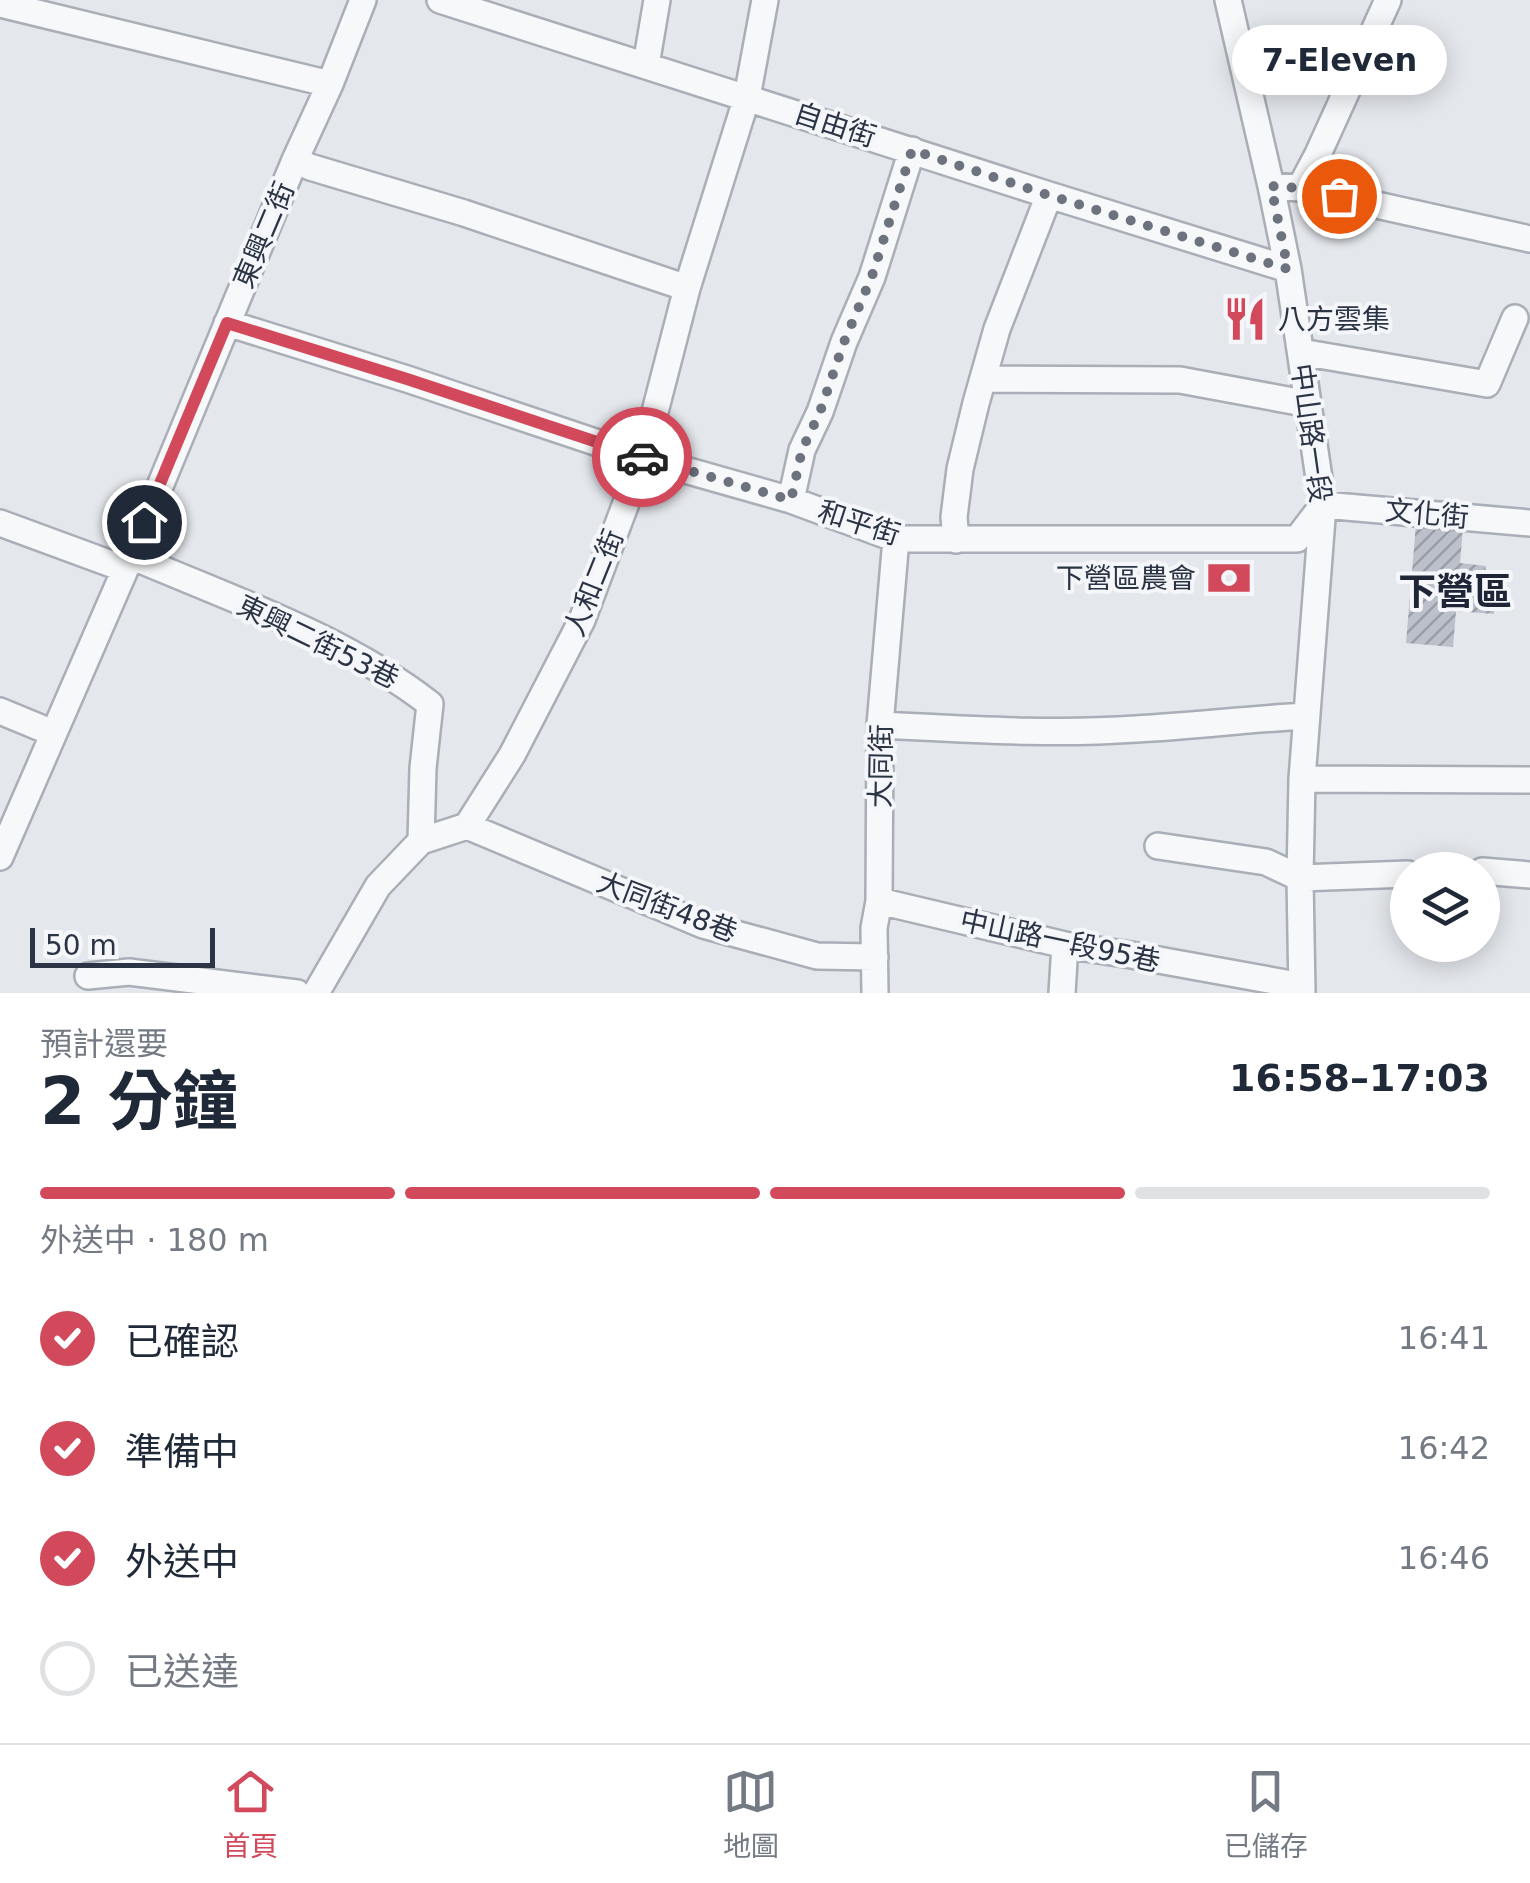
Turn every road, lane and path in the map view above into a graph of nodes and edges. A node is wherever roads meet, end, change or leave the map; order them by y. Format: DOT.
graph roads {
  1 [pos="364,0"];
  2 [pos="440,0"];
  3 [pos="657,0"];
  4 [pos="765,0"];
  5 [pos="1228,0"];
  6 [pos="1388,0"];
  7 [pos="0,4"];
  8 [pos="646,65"];
  9 [pos="330,84"];
  10 [pos="747,98"];
  11 [pos="912,150"];
  12 [pos="295,160"];
  13 [pos="1271,186"];
  14 [pos="1300,188"];
  15 [pos="1048,195"];
  16 [pos="1530,238"];
  17 [pos="1288,269"];
  18 [pos="687,288"];
  19 [pos="1515,318"];
  20 [pos="227,323"];
  21 [pos="1300,352"];
  22 [pos="984,379"];
  23 [pos="1308,404"];
  24 [pos="643,458"];
  25 [pos="791,500"];
  26 [pos="1324,506"];
  27 [pos="1530,522"];
  28 [pos="0,523"];
  29 [pos="896,539"];
  30 [pos="956,540"];
  31 [pos="128,562"];
  32 [pos="0,711"];
  33 [pos="1306,716"];
  34 [pos="880,725"];
  35 [pos="53,733"];
  36 [pos="1302,779"];
  37 [pos="1530,780"];
  38 [pos="467,826"];
  39 [pos="421,841"];
  40 [pos="1158,846"];
  41 [pos="0,857"];
  42 [pos="1500,872"];
  43 [pos="1390,875"];
  44 [pos="1530,875"];
  45 [pos="1300,878"];
  46 [pos="879,902"];
  47 [pos="1065,945"];
  48 [pos="876,956"];
  49 [pos="88,976"];
  50 [pos="1302,989"];
  51 [pos="298,993"];
  52 [pos="316,993"];
  53 [pos="875,993"];
  54 [pos="1062,993"];
  1 -- 9 [label="street, 東興二街"];
  2 -- 8 [label="street, 自由街"];
  3 -- 8 [label="street"];
  4 -- 10 [label="street, 人和二街"];
  5 -- 13 [label="street, 中山路一段"];
  6 -- 14 [label="street"];
  7 -- 9 [label="street"];
  8 -- 10 [label="street, 自由街"];
  9 -- 12 [label="street, 東興二街"];
  10 -- 11 [label="street, 自由街"];
  10 -- 18 [label="street, 人和二街"];
  11 -- 15 [label="street, 自由街"];
  11 -- 25 [label="street"];
  12 -- 18 [label="street"];
  12 -- 20 [label="street, 東興二街"];
  13 -- 14 [label="street"];
  13 -- 17 [label="street, 中山路一段"];
  14 -- 16 [label="street"];
  15 -- 17 [label="street, 自由街"];
  15 -- 22 [label="street"];
  17 -- 21 [label="street, 中山路一段"];
  18 -- 24 [label="street, 人和二街"];
  19 -- 21 [label="street"];
  20 -- 24 [label="street, 和平街"];
  20 -- 31 [label="street, 東興二街"];
  21 -- 23 [label="street, 中山路一段"];
  22 -- 23 [label="street"];
  22 -- 30 [label="street"];
  23 -- 26 [label="street, 中山路一段"];
  24 -- 25 [label="street, 和平街"];
  24 -- 38 [label="street, 人和二街"];
  25 -- 29 [label="street, 和平街"];
  26 -- 27 [label="street, 文化街"];
  26 -- 30 [label="street, 和平街"];
  26 -- 33 [label="street, 中山路一段"];
  28 -- 31 [label="street"];
  29 -- 30 [label="street, 和平街"];
  29 -- 34 [label="street, 大同街"];
  31 -- 35 [label="street, 東興二街"];
  31 -- 39 [label="street, 東興二街53巷"];
  32 -- 35 [label="street"];
  33 -- 34 [label="street"];
  33 -- 36 [label="street, 中山路一段"];
  34 -- 46 [label="street, 大同街"];
  35 -- 41 [label="street, 東興二街"];
  36 -- 37 [label="street"];
  36 -- 45 [label="street, 中山路一段"];
  38 -- 39 [label="street"];
  38 -- 48 [label="street, 大同街48巷"];
  39 -- 52 [label="street"];
  40 -- 45 [label="street"];
  42 -- 44 [label="street"];
  43 -- 45 [label="street"];
  45 -- 50 [label="street, 中山路一段"];
  46 -- 47 [label="street, 中山路一段95巷"];
  46 -- 48 [label="street, 大同街"];
  47 -- 50 [label="street, 中山路一段95巷"];
  47 -- 54 [label="street"];
  48 -- 53 [label="street, 大同街"];
  49 -- 51 [label="street"];
}
